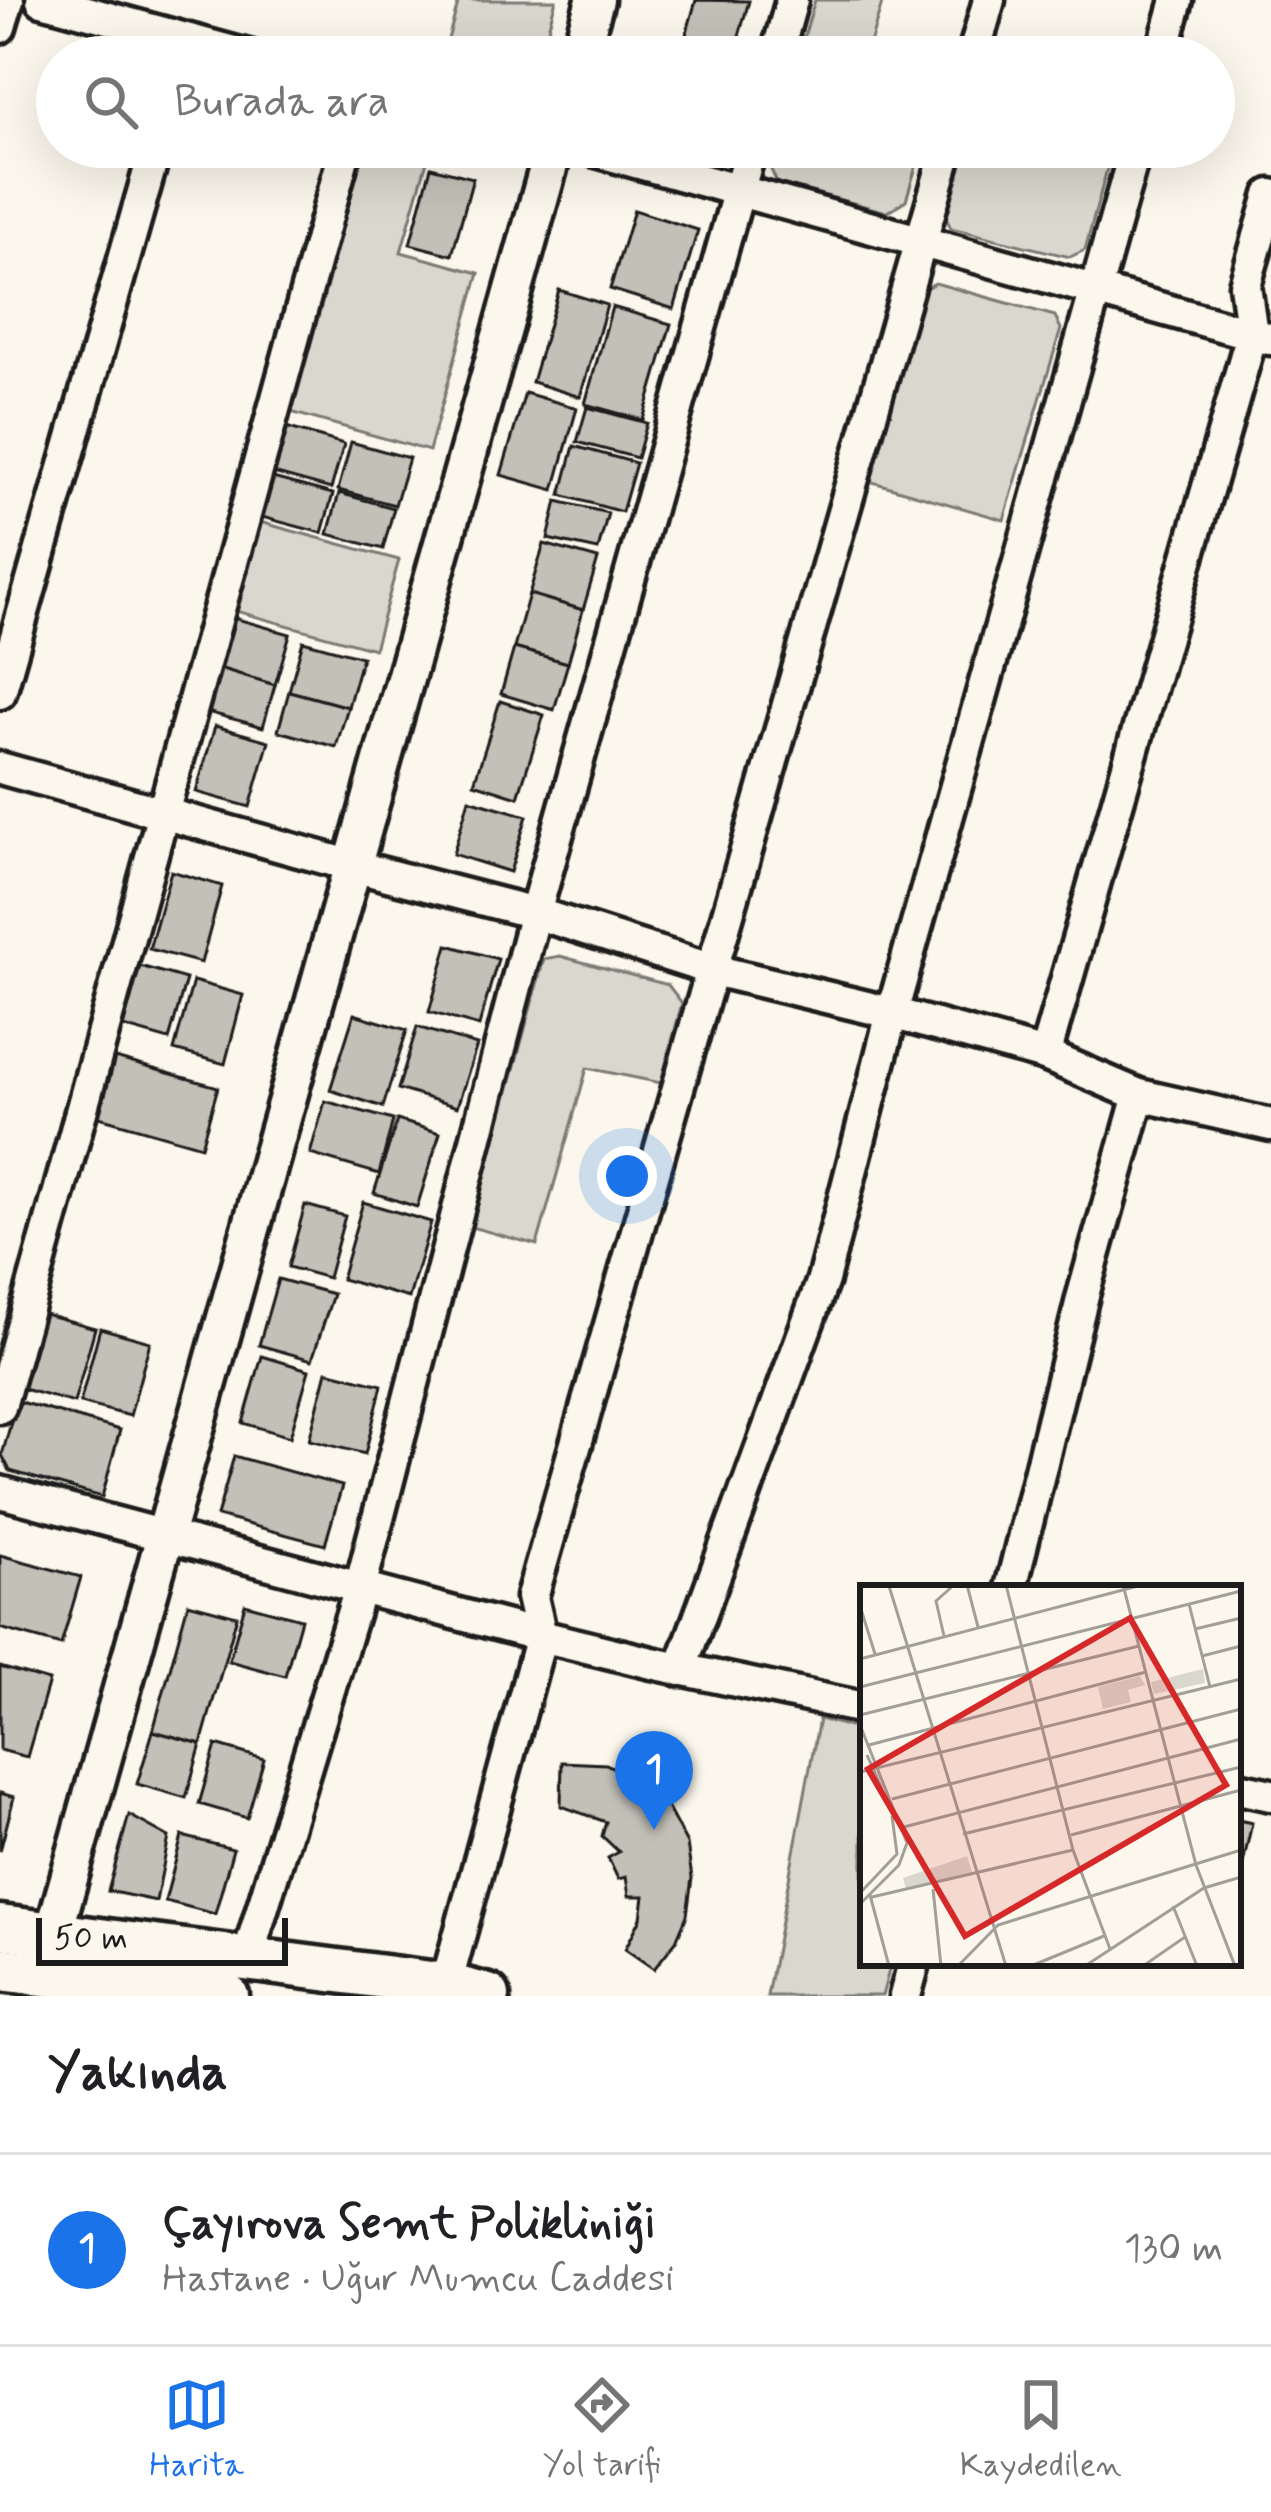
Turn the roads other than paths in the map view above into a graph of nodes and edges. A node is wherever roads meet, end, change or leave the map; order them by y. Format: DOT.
graph roads {
  1 [pos="8,0"];
  2 [pos="42,0"];
  3 [pos="595,0"];
  4 [pos="792,0"];
  5 [pos="989,0"];
  6 [pos="1177,0"];
  7 [pos="0,27"];
  8 [pos="148,36"];
  9 [pos="585,36"];
  10 [pos="782,36"];
  11 [pos="979,36"];
  12 [pos="1167,36"];
  13 [pos="150,168"];
  14 [pos="340,168"];
  15 [pos="548,168"];
  16 [pos="659,168"];
  17 [pos="745,168"];
  18 [pos="942,168"];
  19 [pos="1130,168"];
  20 [pos="739,190"];
  21 [pos="1271,196"];
  22 [pos="922,242"];
  23 [pos="1095,290"];
  24 [pos="1262,336"];
  25 [pos="0,693"];
  26 [pos="0,768"];
  27 [pos="163,813"];
  28 [pos="353,866"];
  29 [pos="535,913"];
  30 [pos="713,970"];
  31 [pos="892,1013"];
  32 [pos="1045,1055"];
  33 [pos="1139,1095"];
  34 [pos="1271,1125"];
  35 [pos="0,1407"];
  36 [pos="0,1492"];
  37 [pos="165,1536"];
  38 [pos="1012,1585"];
  39 [pos="360,1588"];
  40 [pos="541,1636"];
  41 [pos="680,1670"];
  42 [pos="860,1707"];
  43 [pos="1241,1789"];
  44 [pos="1271,1795"];
  45 [pos="0,1927"];
  46 [pos="54,1932"];
  47 [pos="913,1966"];
  48 [pos="0,1969"];
  49 [pos="237,1977"];
  50 [pos="42,1985"];
  51 [pos="446,1985"];
  52 [pos="115,1989"];
  53 [pos="488,1996"];
  54 [pos="905,1996"];
  1 -- 7 [label="street"];
  2 -- 8 [label="street"];
  3 -- 9 [label="street"];
  4 -- 10 [label="street"];
  5 -- 11 [label="street"];
  6 -- 12 [label="street"];
  13 -- 25 [label="street"];
  14 -- 27 [label="street"];
  15 -- 28 [label="street"];
  16 -- 20 [label="street"];
  17 -- 20 [label="street"];
  18 -- 22 [label="street"];
  19 -- 23 [label="street"];
  20 -- 22 [label="street"];
  20 -- 29 [label="street"];
  21 -- 24 [label="street"];
  22 -- 23 [label="street"];
  22 -- 30 [label="street"];
  23 -- 24 [label="street"];
  23 -- 31 [label="street"];
  24 -- 32 [label="street"];
  26 -- 27 [label="street"];
  27 -- 28 [label="street"];
  27 -- 35 [label="street"];
  28 -- 29 [label="street"];
  28 -- 37 [label="street"];
  29 -- 30 [label="street"];
  29 -- 39 [label="street"];
  30 -- 31 [label="street"];
  30 -- 40 [label="street"];
  31 -- 32 [label="street"];
  31 -- 41 [label="street"];
  32 -- 33 [label="street"];
  33 -- 34 [label="street"];
  33 -- 38 [label="street"];
  36 -- 37 [label="street"];
  37 -- 39 [label="street"];
  37 -- 46 [label="street"];
  39 -- 40 [label="street"];
  39 -- 49 [label="street"];
  40 -- 41 [label="street"];
  40 -- 51 [label="street"];
  41 -- 42 [label="street"];
  43 -- 44 [label="street"];
  45 -- 46 [label="main road"];
  46 -- 49 [label="main road"];
  46 -- 50 [label="street"];
  46 -- 52 [label="street"];
  47 -- 54 [label="street"];
  48 -- 50 [label="main road"];
  49 -- 51 [label="main road"];
  49 -- 52 [label="main road"];
  50 -- 52 [label="main road"];
  51 -- 53 [label="main road"];
}
